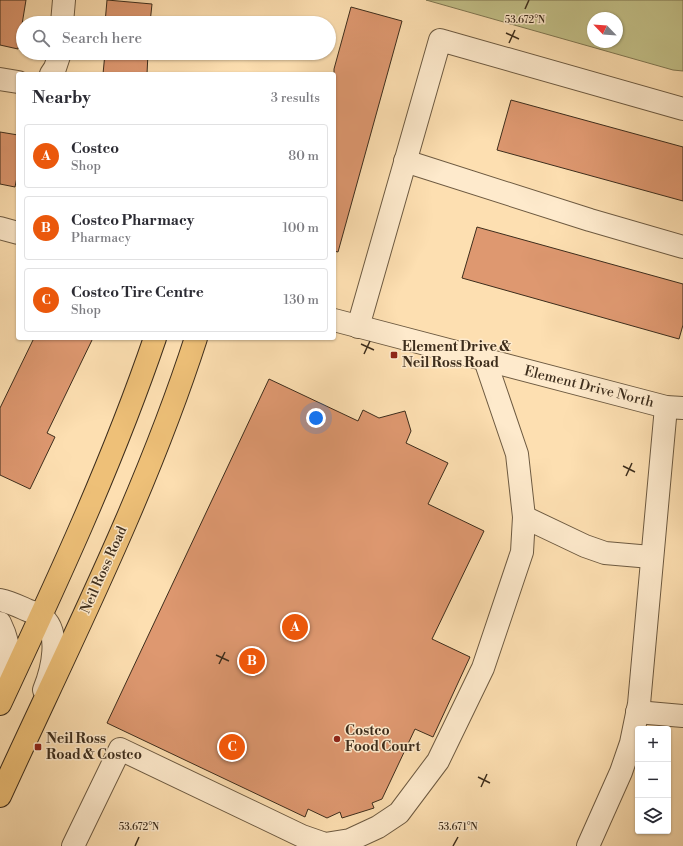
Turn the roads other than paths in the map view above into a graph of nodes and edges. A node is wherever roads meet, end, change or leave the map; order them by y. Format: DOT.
graph roads {
  1 [pos="64,0"];
  2 [pos="63,16"];
  3 [pos="58,60"];
  4 [pos="52,72"];
  5 [pos="0,79"];
  6 [pos="16,82"];
  7 [pos="683,109"];
  8 [pos="406,161"];
  9 [pos="0,228"];
  10 [pos="16,232"];
  11 [pos="683,247"];
  12 [pos="336,321"];
  13 [pos="358,327"];
  14 [pos="154,340"];
  15 [pos="195,340"];
  16 [pos="485,360"];
  17 [pos="675,408"];
  18 [pos="524,517"];
  19 [pos="651,557"];
  20 [pos="0,600"];
  21 [pos="42,616"];
  22 [pos="0,623"];
  23 [pos="1,701"];
  24 [pos="637,712"];
  25 [pos="683,716"];
  26 [pos="26,740"];
  27 [pos="0,796"];
  28 [pos="360,842"];
  29 [pos="73,846"];
  30 [pos="588,846"];
  1 -- 2 [label="street"];
  3 -- 4 [label="street"];
  5 -- 6 [label="street"];
  7 -- 8 [label="street"];
  8 -- 11 [label="street"];
  8 -- 13 [label="street"];
  9 -- 10 [label="street"];
  12 -- 13 [label="street, Element Drive North"];
  13 -- 16 [label="street, Element Drive North"];
  14 -- 21 [label="main road"];
  15 -- 26 [label="main road, Neil Ross Road"];
  16 -- 17 [label="street, Element Drive North"];
  16 -- 18 [label="street"];
  17 -- 19 [label="street"];
  18 -- 19 [label="street"];
  18 -- 28 [label="street"];
  19 -- 24 [label="street"];
  20 -- 21 [label="street"];
  21 -- 23 [label="main road"];
  21 -- 26 [label="street"];
  22 -- 23 [label="street"];
  24 -- 25 [label="street"];
  24 -- 30 [label="street"];
  26 -- 27 [label="main road, Neil Ross Road"];
  28 -- 29 [label="street"];
}
